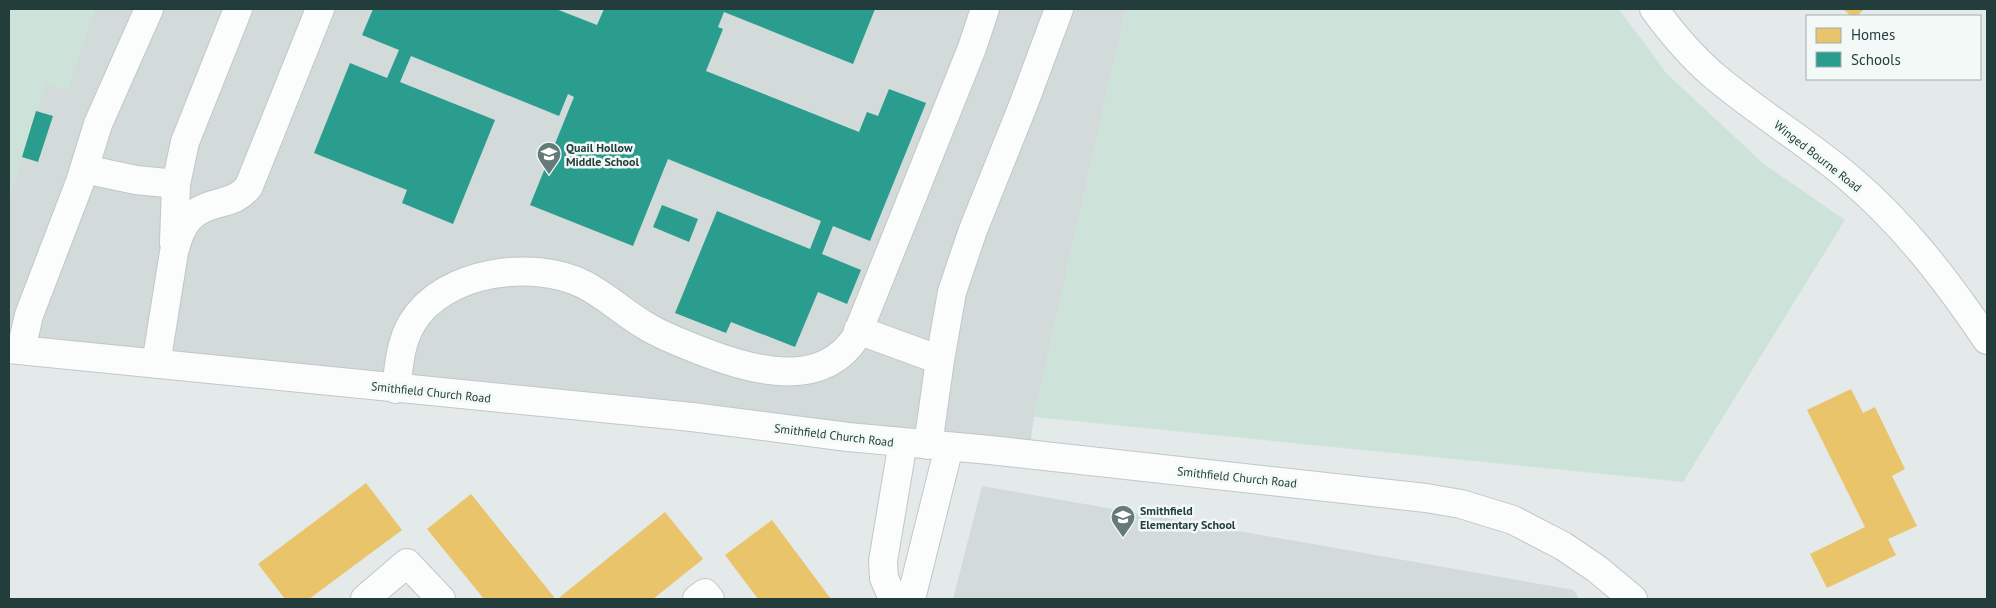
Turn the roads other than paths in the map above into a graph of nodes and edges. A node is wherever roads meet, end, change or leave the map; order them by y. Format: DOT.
graph roads {
  1 [pos="149,9"];
  2 [pos="238,9"];
  3 [pos="320,9"];
  4 [pos="985,9"];
  5 [pos="1059,9"];
  6 [pos="1654,9"];
  7 [pos="84,169"];
  8 [pos="176,184"];
  9 [pos="174,252"];
  10 [pos="858,330"];
  11 [pos="1987,340"];
  12 [pos="15,349"];
  13 [pos="940,360"];
  14 [pos="156,364"];
  15 [pos="396,389"];
  16 [pos="927,445"];
  17 [pos="365,599"];
  18 [pos="441,599"];
  19 [pos="697,599"];
  20 [pos="710,599"];
  21 [pos="893,599"];
  22 [pos="911,599"];
  23 [pos="1633,599"];
  1 -- 7 [label="street"];
  2 -- 8 [label="street"];
  3 -- 9 [label="street"];
  4 -- 10 [label="street"];
  5 -- 13 [label="street"];
  6 -- 11 [label="street, Winged Bourne Road"];
  7 -- 8 [label="street"];
  7 -- 12 [label="street"];
  8 -- 9 [label="street"];
  9 -- 14 [label="street"];
  10 -- 13 [label="street"];
  10 -- 15 [label="street"];
  12 -- 14 [label="street, Smithfield Church Road"];
  13 -- 16 [label="street"];
  14 -- 15 [label="street, Smithfield Church Road"];
  15 -- 16 [label="street, Smithfield Church Road"];
  16 -- 21 [label="street"];
  16 -- 22 [label="street"];
  16 -- 23 [label="street, Smithfield Church Road"];
  17 -- 18 [label="street"];
  19 -- 20 [label="street"];
}
